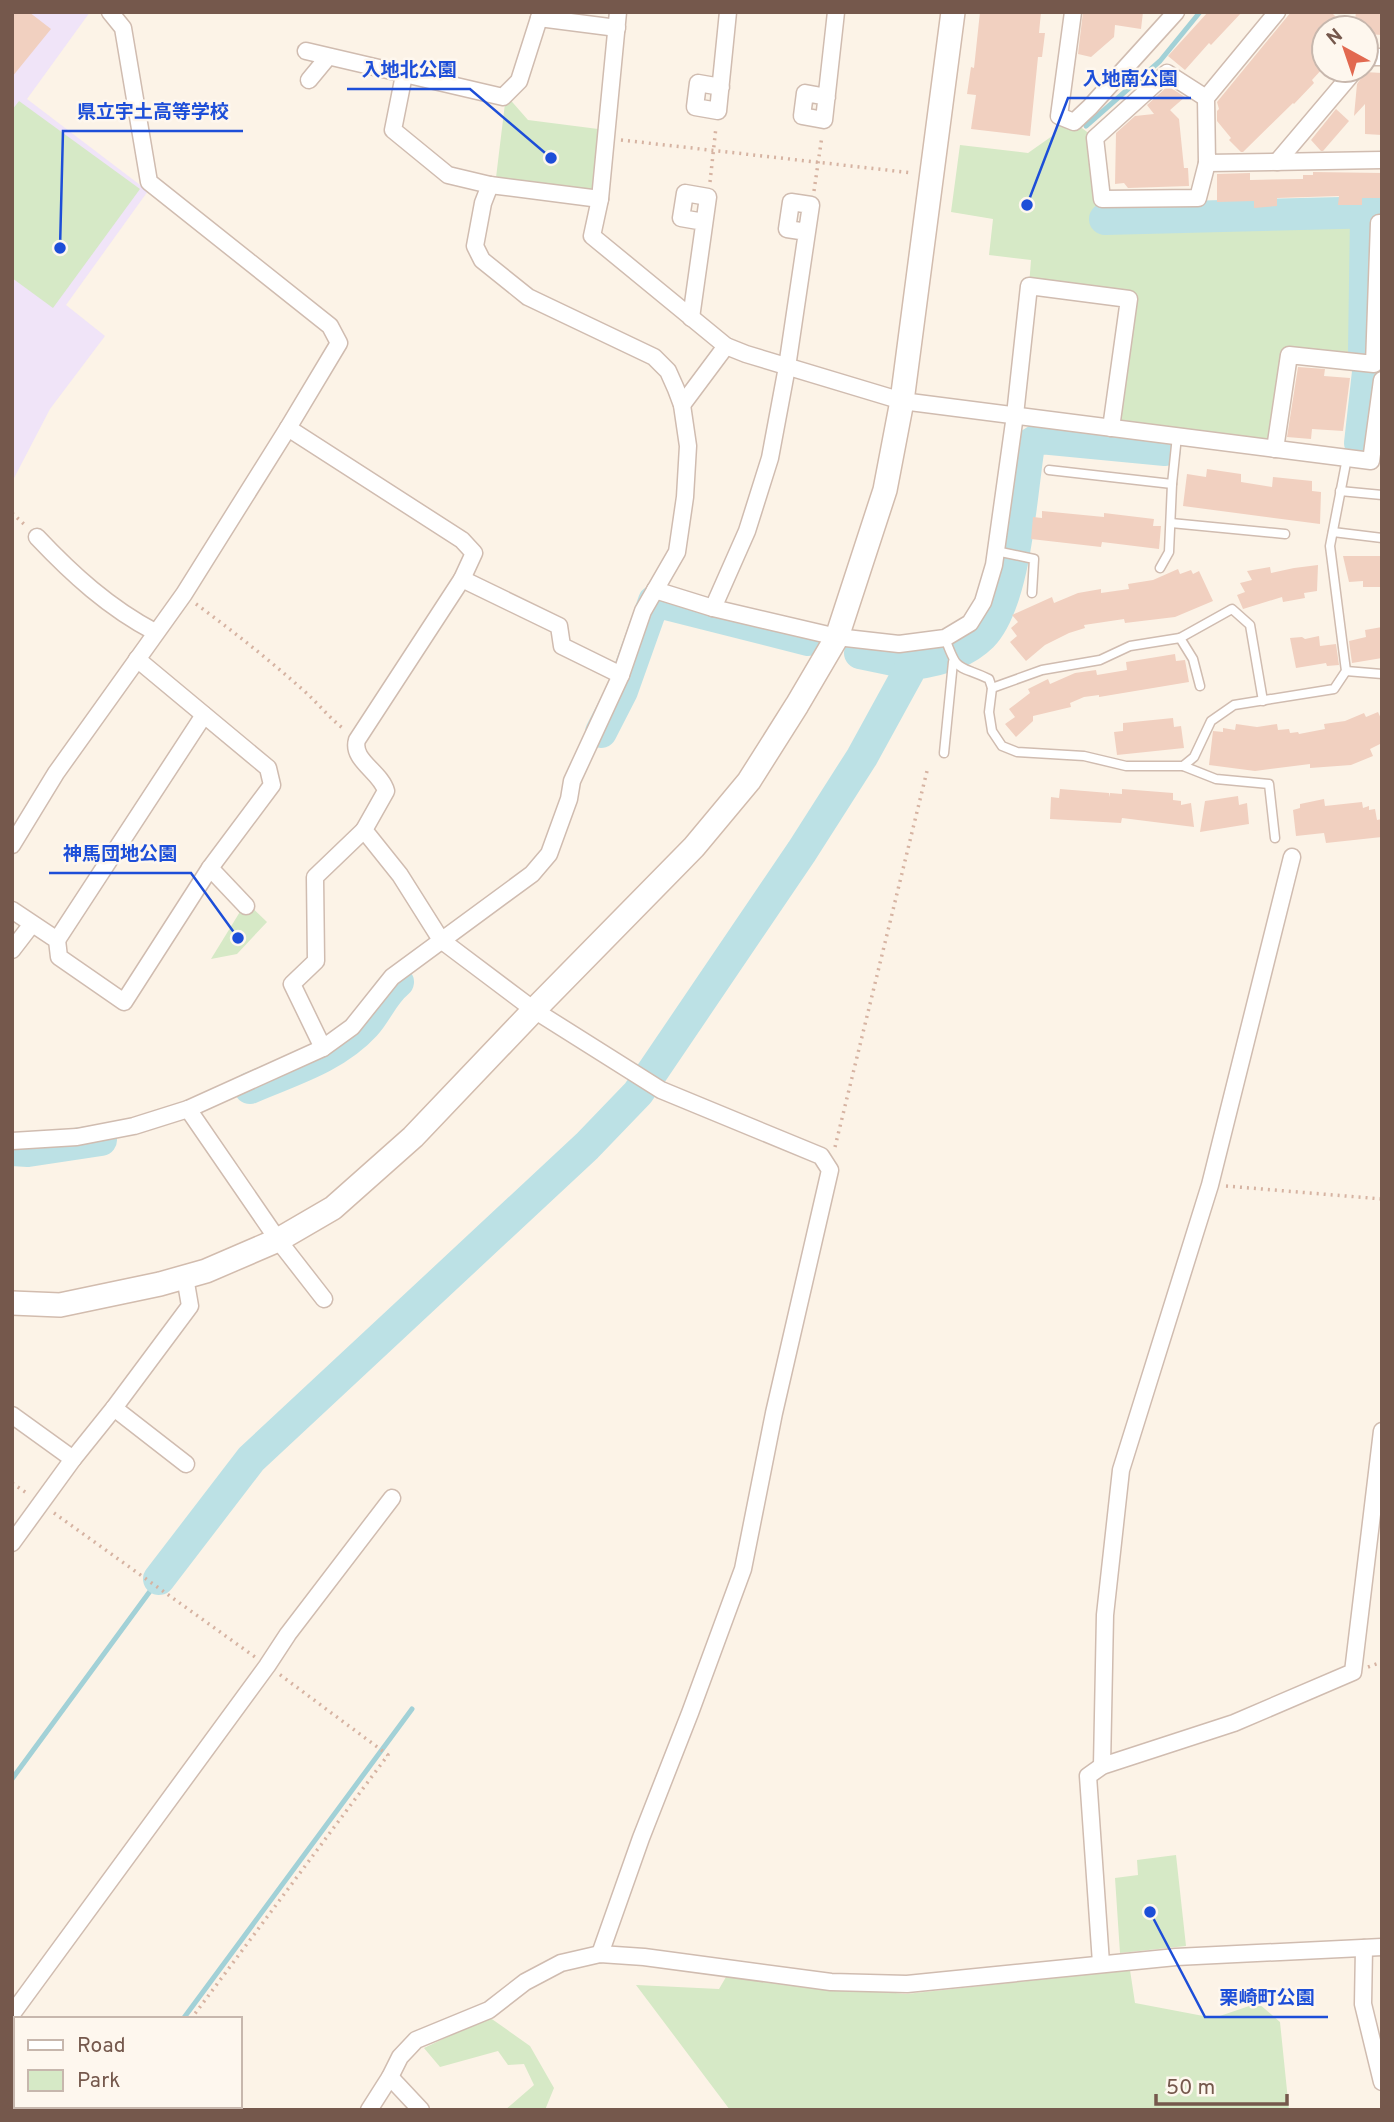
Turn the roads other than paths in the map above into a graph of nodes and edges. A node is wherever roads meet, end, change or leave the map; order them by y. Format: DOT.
graph roads {
  1 [pos="110,12"];
  2 [pos="728,12"];
  3 [pos="836,12"];
  4 [pos="953,12"];
  5 [pos="1073,12"];
  6 [pos="1176,12"];
  7 [pos="1277,12"];
  8 [pos="540,15"];
  9 [pos="617,20"];
  10 [pos="306,51"];
  11 [pos="328,57"];
  12 [pos="404,75"];
  13 [pos="309,79"];
  14 [pos="1343,84"];
  15 [pos="721,87"];
  16 [pos="1206,98"];
  17 [pos="824,120"];
  18 [pos="1382,160"];
  19 [pos="1277,162"];
  20 [pos="1207,163"];
  21 [pos="490,185"];
  22 [pos="600,199"];
  23 [pos="811,205"];
  24 [pos="704,222"];
  25 [pos="1382,223"];
  26 [pos="691,318"];
  27 [pos="726,346"];
  28 [pos="787,367"];
  29 [pos="1378,368"];
  30 [pos="1382,380"];
  31 [pos="902,401"];
  32 [pos="682,405"];
  33 [pos="1015,415"];
  34 [pos="288,428"];
  35 [pos="1111,428"];
  36 [pos="1177,436"];
  37 [pos="1275,449"];
  38 [pos="1346,458"];
  39 [pos="1049,470"];
  40 [pos="1172,484"];
  41 [pos="1340,491"];
  42 [pos="1382,495"];
  43 [pos="1171,523"];
  44 [pos="1333,532"];
  45 [pos="1285,534"];
  46 [pos="37,537"];
  47 [pos="1382,538"];
  48 [pos="1000,552"];
  49 [pos="1160,568"];
  50 [pos="462,579"];
  51 [pos="655,590"];
  52 [pos="1032,593"];
  53 [pos="713,608"];
  54 [pos="155,632"];
  55 [pos="836,637"];
  56 [pos="1180,638"];
  57 [pos="946,641"];
  58 [pos="137,660"];
  59 [pos="952,660"];
  60 [pos="1346,671"];
  61 [pos="1382,674"];
  62 [pos="621,675"];
  63 [pos="1200,686"];
  64 [pos="992,688"];
  65 [pos="1263,701"];
  66 [pos="204,715"];
  67 [pos="944,753"];
  68 [pos="1184,766"];
  69 [pos="364,830"];
  70 [pos="1275,838"];
  71 [pos="12,845"];
  72 [pos="1292,857"];
  73 [pos="210,868"];
  74 [pos="246,906"];
  75 [pos="12,910"];
  76 [pos="32,923"];
  77 [pos="57,940"];
  78 [pos="441,940"];
  79 [pos="12,950"];
  80 [pos="534,1010"];
  81 [pos="323,1048"];
  82 [pos="188,1109"];
  83 [pos="12,1141"];
  84 [pos="278,1240"];
  85 [pos="185,1277"];
  86 [pos="324,1299"];
  87 [pos="12,1303"];
  88 [pos="114,1408"];
  89 [pos="12,1415"];
  90 [pos="1382,1432"];
  91 [pos="73,1459"];
  92 [pos="186,1464"];
  93 [pos="392,1498"];
  94 [pos="12,1543"];
  95 [pos="1102,1766"];
  96 [pos="1382,1947"];
  97 [pos="1364,1948"];
  98 [pos="600,1954"];
  99 [pos="1101,1964"];
  100 [pos="12,2014"];
  101 [pos="390,2077"];
  102 [pos="1382,2082"];
  103 [pos="369,2110"];
  104 [pos="421,2110"];
  1 -- 34 [label="street"];
  2 -- 15 [label="street"];
  3 -- 17 [label="street"];
  4 -- 31 [label="street"];
  5 -- 6 [label="street"];
  7 -- 16 [label="street"];
  8 -- 9 [label="street"];
  8 -- 12 [label="street"];
  9 -- 22 [label="street"];
  10 -- 11 [label="street"];
  11 -- 12 [label="street"];
  11 -- 13 [label="street"];
  12 -- 21 [label="street"];
  14 -- 19 [label="street"];
  15 -- 15 [label="street"];
  16 -- 20 [label="street"];
  16 -- 20 [label="street"];
  18 -- 19 [label="street"];
  19 -- 20 [label="street"];
  21 -- 22 [label="street"];
  21 -- 32 [label="street"];
  22 -- 26 [label="street"];
  23 -- 28 [label="street"];
  24 -- 24 [label="street"];
  24 -- 26 [label="street"];
  25 -- 29 [label="street"];
  26 -- 27 [label="street"];
  27 -- 28 [label="street"];
  27 -- 32 [label="street"];
  28 -- 31 [label="street"];
  28 -- 53 [label="street"];
  29 -- 37 [label="street"];
  30 -- 38 [label="street"];
  31 -- 33 [label="street"];
  31 -- 55 [label="street"];
  32 -- 51 [label="street"];
  33 -- 35 [label="street"];
  33 -- 35 [label="street"];
  33 -- 48 [label="street"];
  34 -- 50 [label="street"];
  34 -- 54 [label="street"];
  35 -- 36 [label="street"];
  36 -- 37 [label="street"];
  36 -- 40 [label="lane"];
  37 -- 38 [label="street"];
  38 -- 41 [label="lane"];
  39 -- 40 [label="lane"];
  40 -- 43 [label="lane"];
  41 -- 42 [label="lane"];
  41 -- 44 [label="lane"];
  43 -- 45 [label="lane"];
  43 -- 49 [label="lane"];
  44 -- 47 [label="lane"];
  44 -- 60 [label="lane"];
  46 -- 54 [label="street"];
  48 -- 52 [label="lane"];
  48 -- 57 [label="street"];
  50 -- 62 [label="street"];
  50 -- 69 [label="street"];
  51 -- 53 [label="street"];
  51 -- 62 [label="street"];
  53 -- 55 [label="street"];
  54 -- 58 [label="street"];
  55 -- 57 [label="street"];
  55 -- 80 [label="street"];
  56 -- 63 [label="lane"];
  56 -- 64 [label="lane"];
  56 -- 65 [label="lane"];
  57 -- 59 [label="lane"];
  58 -- 66 [label="street"];
  58 -- 71 [label="street"];
  59 -- 64 [label="lane"];
  59 -- 67 [label="lane"];
  60 -- 61 [label="lane"];
  60 -- 65 [label="lane"];
  62 -- 78 [label="street"];
  64 -- 68 [label="lane"];
  65 -- 68 [label="lane"];
  66 -- 73 [label="street"];
  66 -- 77 [label="street"];
  68 -- 70 [label="lane"];
  69 -- 78 [label="street"];
  69 -- 81 [label="street"];
  72 -- 95 [label="street"];
  73 -- 74 [label="street"];
  73 -- 77 [label="street"];
  75 -- 76 [label="street"];
  76 -- 77 [label="street"];
  76 -- 79 [label="street"];
  78 -- 80 [label="street"];
  78 -- 81 [label="street"];
  80 -- 84 [label="street"];
  80 -- 98 [label="street"];
  81 -- 82 [label="street"];
  82 -- 83 [label="street"];
  82 -- 84 [label="street"];
  84 -- 85 [label="street"];
  84 -- 86 [label="street"];
  85 -- 87 [label="street"];
  85 -- 88 [label="street"];
  88 -- 91 [label="street"];
  88 -- 92 [label="street"];
  89 -- 91 [label="street"];
  90 -- 95 [label="street"];
  91 -- 94 [label="street"];
  93 -- 100 [label="street"];
  95 -- 99 [label="street"];
  96 -- 97 [label="street"];
  97 -- 99 [label="street"];
  97 -- 102 [label="street"];
  98 -- 99 [label="street"];
  98 -- 101 [label="street"];
  101 -- 103 [label="street"];
  101 -- 104 [label="street"];
}
